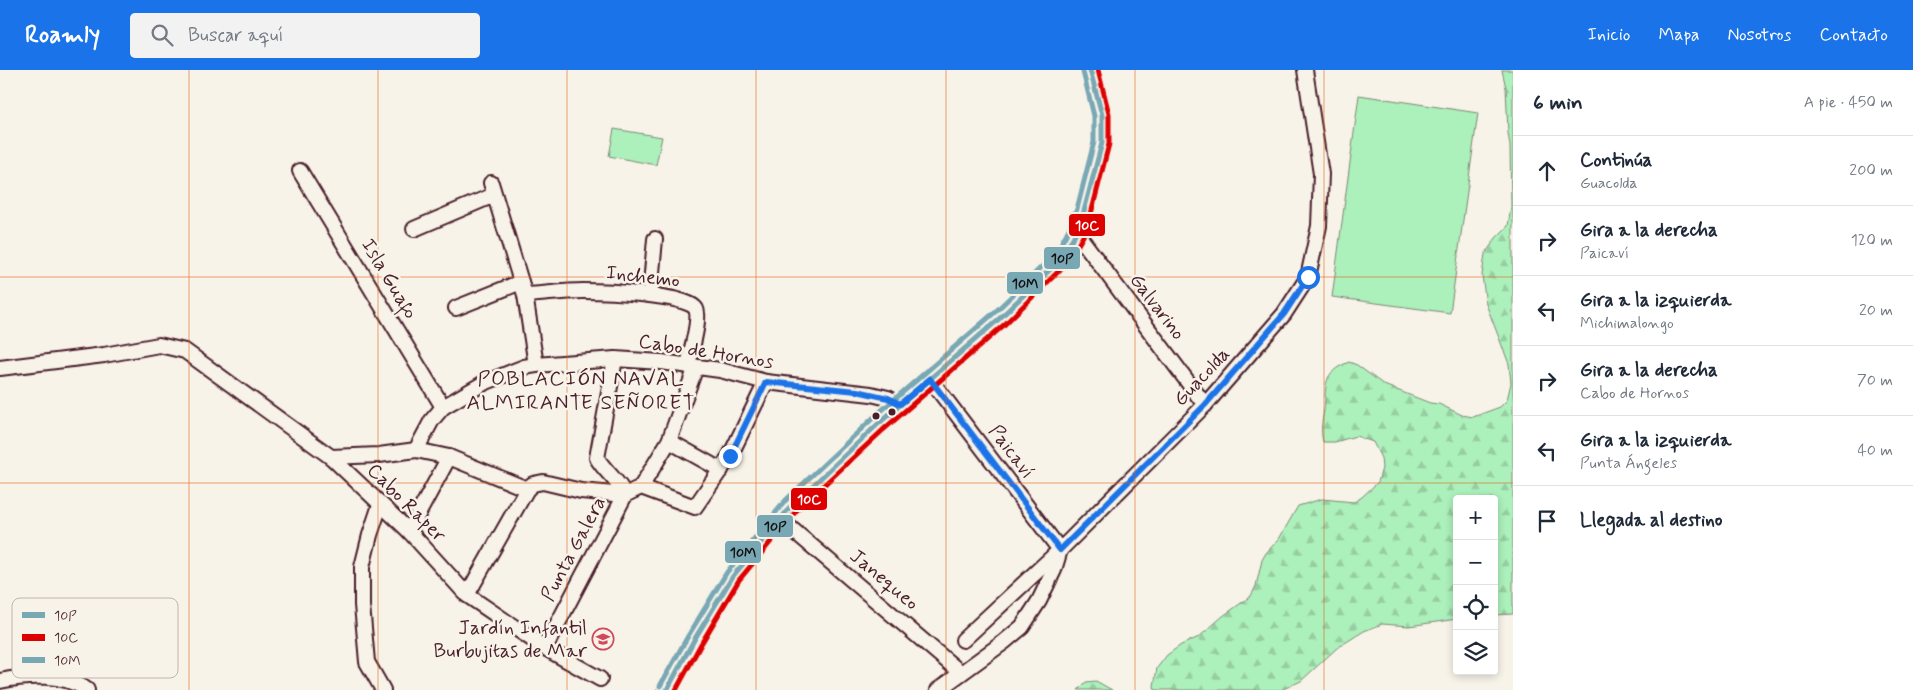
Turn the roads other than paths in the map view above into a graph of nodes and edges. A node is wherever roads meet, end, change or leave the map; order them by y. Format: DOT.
graph roads {
  1 [pos="1090,70"];
  2 [pos="1305,70"];
  3 [pos="300,171"];
  4 [pos="414,229"];
  5 [pos="1076,232"];
  6 [pos="656,240"];
  7 [pos="523,289"];
  8 [pos="650,295"];
  9 [pos="456,308"];
  10 [pos="615,359"];
  11 [pos="536,365"];
  12 [pos="692,366"];
  13 [pos="0,368"];
  14 [pos="930,379"];
  15 [pos="766,382"];
  16 [pos="900,404"];
  17 [pos="1205,405"];
  18 [pos="443,407"];
  19 [pos="669,441"];
  20 [pos="416,450"];
  21 [pos="331,457"];
  22 [pos="449,457"];
  23 [pos="721,470"];
  24 [pos="641,487"];
  25 [pos="527,489"];
  26 [pos="625,495"];
  27 [pos="380,505"];
  28 [pos="780,519"];
  29 [pos="409,531"];
  30 [pos="1060,550"];
  31 [pos="467,595"];
  32 [pos="963,640"];
  33 [pos="545,648"];
  34 [pos="961,672"];
  35 [pos="13,678"];
  36 [pos="49,678"];
  37 [pos="600,679"];
  38 [pos="0,681"];
  39 [pos="87,690"];
  40 [pos="383,690"];
  41 [pos="667,690"];
  42 [pos="938,690"];
  1 -- 5 [label="main road"];
  2 -- 17 [label="street, Guacolda"];
  3 -- 18 [label="street, Isla Guafo"];
  4 -- 7 [label="street"];
  5 -- 14 [label="main road"];
  5 -- 17 [label="street, Galvarino"];
  6 -- 8 [label="street"];
  7 -- 8 [label="street, Inchemo"];
  7 -- 9 [label="street, Inchemo"];
  7 -- 11 [label="street"];
  8 -- 12 [label="street, Inchemo"];
  10 -- 11 [label="street, Cabo de Hornos"];
  10 -- 12 [label="street, Cabo de Hornos"];
  10 -- 26 [label="street"];
  11 -- 18 [label="street, Cabo de Hornos"];
  12 -- 15 [label="street, Cabo de Hornos"];
  12 -- 19 [label="street"];
  13 -- 21 [label="street, Cabo Raper"];
  14 -- 16 [label="main road"];
  14 -- 30 [label="street, Paicaví"];
  15 -- 16 [label="street, Cabo de Hornos"];
  15 -- 23 [label="street"];
  16 -- 28 [label="main road"];
  17 -- 30 [label="street, Guacolda"];
  18 -- 20 [label="street, Cabo de Hornos"];
  19 -- 23 [label="street"];
  19 -- 24 [label="street"];
  20 -- 21 [label="street"];
  20 -- 22 [label="street"];
  21 -- 27 [label="street, Cabo Raper"];
  22 -- 25 [label="street"];
  22 -- 29 [label="street"];
  23 -- 24 [label="street"];
  24 -- 26 [label="street"];
  25 -- 26 [label="street"];
  25 -- 31 [label="street"];
  26 -- 33 [label="street, Punta Galera"];
  27 -- 29 [label="street, Cabo Raper"];
  27 -- 40 [label="street"];
  28 -- 34 [label="street, Janequeo"];
  28 -- 41 [label="main road"];
  29 -- 31 [label="street, Cabo Raper"];
  30 -- 32 [label="street, Guacolda"];
  30 -- 34 [label="street"];
  31 -- 33 [label="street, Cabo Raper"];
  33 -- 37 [label="street, Cabo Raper"];
  34 -- 42 [label="street"];
  35 -- 38 [label="street"];
  36 -- 39 [label="street"];
}
